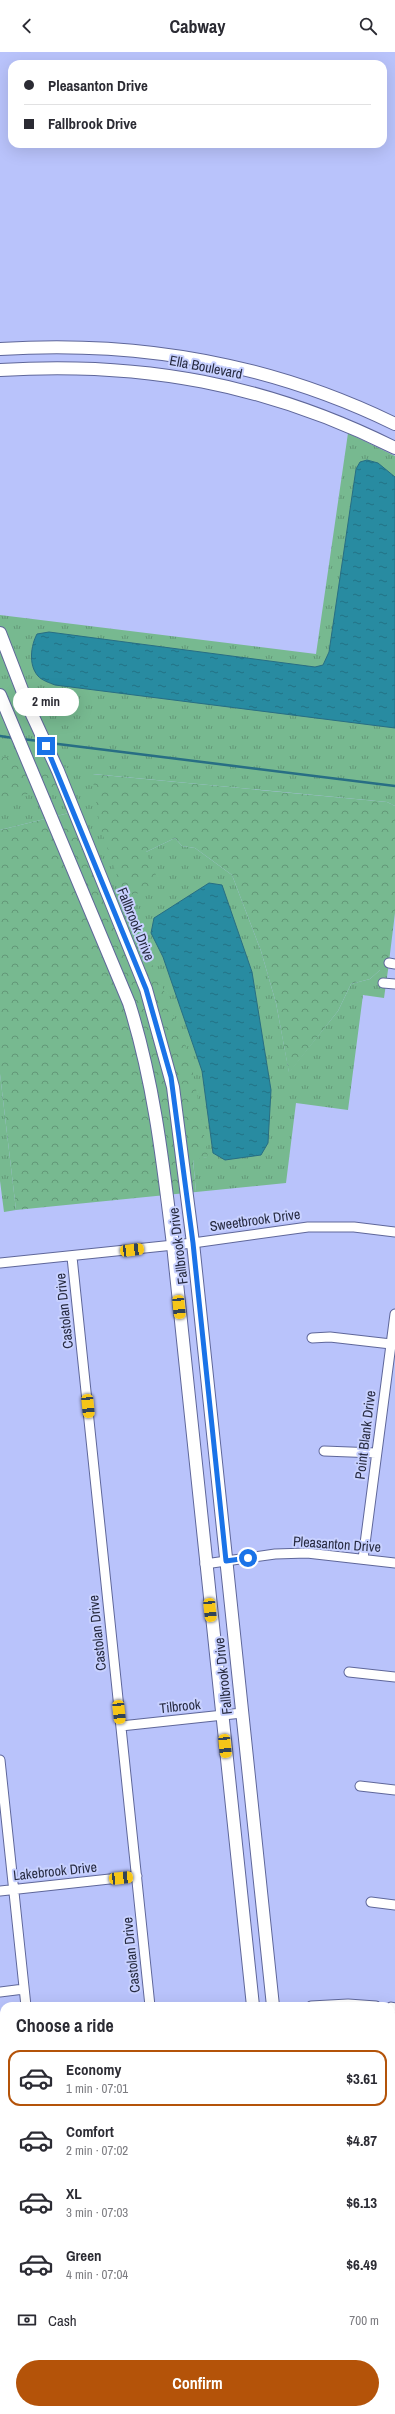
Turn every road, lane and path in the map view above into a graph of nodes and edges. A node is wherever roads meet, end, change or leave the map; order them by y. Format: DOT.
graph roads {
  1 [pos="0,349"];
  2 [pos="202,359"];
  3 [pos="0,370"];
  4 [pos="198,380"];
  5 [pos="375,414"];
  6 [pos="395,424"];
  7 [pos="366,433"];
  8 [pos="395,448"];
  9 [pos="0,632"];
  10 [pos="2,701"];
  11 [pos="35,721"];
  12 [pos="14,728"];
  13 [pos="383,983"];
  14 [pos="395,984"];
  15 [pos="162,1043"];
  16 [pos="143,1049"];
  17 [pos="395,1232"];
  18 [pos="193,1243"];
  19 [pos="173,1245"];
  20 [pos="72,1257"];
  21 [pos="0,1263"];
  22 [pos="395,1314"];
  23 [pos="312,1338"];
  24 [pos="391,1344"];
  25 [pos="207,1382"];
  26 [pos="186,1384"];
  27 [pos="324,1451"];
  28 [pos="376,1453"];
  29 [pos="363,1559"];
  30 [pos="226,1561"];
  31 [pos="395,1562"];
  32 [pos="205,1564"];
  33 [pos="349,1672"];
  34 [pos="395,1677"];
  35 [pos="242,1713"];
  36 [pos="222,1716"];
  37 [pos="120,1726"];
  38 [pos="0,1760"];
  39 [pos="360,1786"];
  40 [pos="395,1790"];
  41 [pos="2,1791"];
  42 [pos="258,1865"];
  43 [pos="238,1868"];
  44 [pos="137,1876"];
  45 [pos="14,1890"];
  46 [pos="0,1891"];
  47 [pos="371,1902"];
  48 [pos="395,1905"];
  49 [pos="24,1989"];
  50 [pos="0,1992"];
  51 [pos="26,2002"];
  52 [pos="150,2002"];
  53 [pos="253,2002"];
  54 [pos="273,2002"];
  1 -- 2 [label="main road, Ella Boulevard"];
  2 -- 4 [label="main road"];
  2 -- 5 [label="main road, Ella Boulevard"];
  3 -- 4 [label="main road, Ella Boulevard"];
  4 -- 7 [label="main road, Ella Boulevard"];
  5 -- 6 [label="main road, Ella Boulevard"];
  5 -- 7 [label="main road"];
  7 -- 8 [label="main road, Ella Boulevard"];
  9 -- 11 [label="main road, Fallbrook Drive"];
  10 -- 12 [label="main road, Fallbrook Drive"];
  11 -- 12 [label="main road"];
  11 -- 15 [label="main road, Fallbrook Drive"];
  12 -- 16 [label="main road, Fallbrook Drive"];
  13 -- 14 [label="street"];
  15 -- 16 [label="main road"];
  15 -- 18 [label="main road, Fallbrook Drive"];
  16 -- 19 [label="main road, Fallbrook Drive"];
  17 -- 18 [label="street, Sweetbrook Drive"];
  18 -- 19 [label="street, Sweetbrook Drive"];
  18 -- 25 [label="main road, Fallbrook Drive"];
  19 -- 20 [label="street, Sweetbrook Drive"];
  19 -- 26 [label="main road, Fallbrook Drive"];
  20 -- 21 [label="street, Sweetbrook Drive"];
  20 -- 37 [label="street, Castolan Drive"];
  22 -- 24 [label="street, Point Blank Drive"];
  23 -- 24 [label="street"];
  24 -- 28 [label="street, Point Blank Drive"];
  25 -- 26 [label="main road"];
  25 -- 30 [label="main road, Fallbrook Drive"];
  26 -- 32 [label="main road, Fallbrook Drive"];
  27 -- 28 [label="street"];
  28 -- 29 [label="street, Point Blank Drive"];
  29 -- 30 [label="street, Pleasanton Drive"];
  29 -- 31 [label="street, Pleasanton Drive"];
  30 -- 32 [label="street, Pleasanton Drive"];
  30 -- 35 [label="main road, Fallbrook Drive"];
  32 -- 36 [label="main road, Fallbrook Drive"];
  33 -- 34 [label="street"];
  35 -- 36 [label="street, Tilbrook"];
  35 -- 42 [label="main road, Fallbrook Drive"];
  36 -- 37 [label="street, Tilbrook"];
  36 -- 43 [label="main road, Fallbrook Drive"];
  37 -- 44 [label="street, Castolan Drive"];
  38 -- 41 [label="street"];
  39 -- 40 [label="street"];
  41 -- 45 [label="street"];
  42 -- 43 [label="main road"];
  42 -- 54 [label="main road, Fallbrook Drive"];
  43 -- 53 [label="main road, Fallbrook Drive"];
  44 -- 45 [label="street, Lakebrook Drive"];
  44 -- 52 [label="street, Castolan Drive"];
  45 -- 46 [label="street, Lakebrook Drive"];
  45 -- 49 [label="street"];
  47 -- 48 [label="street"];
  49 -- 50 [label="street"];
  49 -- 51 [label="street"];
}
